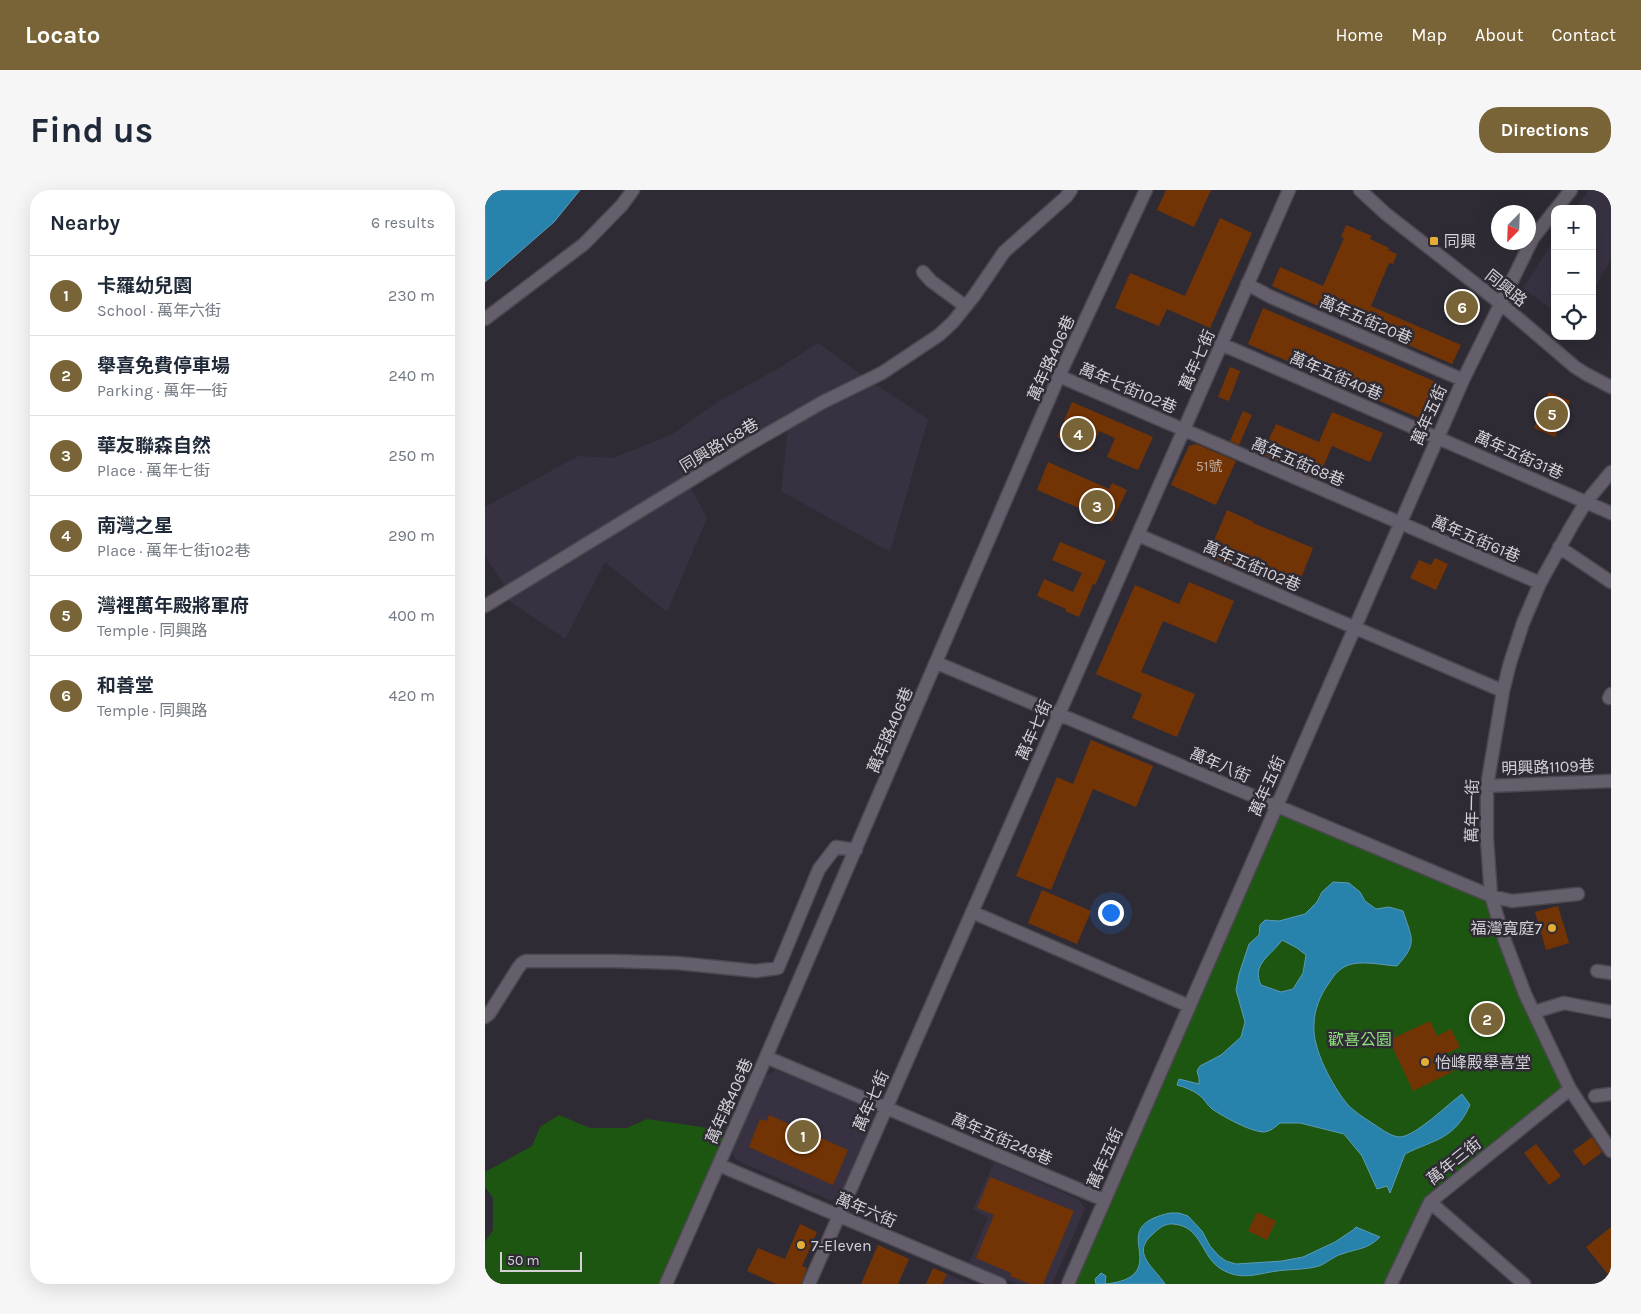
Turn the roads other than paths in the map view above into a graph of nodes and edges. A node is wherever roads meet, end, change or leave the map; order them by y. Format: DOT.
graph roads {
  1 [pos="633,190"];
  2 [pos="1071,190"];
  3 [pos="1146,190"];
  4 [pos="1289,190"];
  5 [pos="1360,190"];
  6 [pos="1571,190"];
  7 [pos="1559,205"];
  8 [pos="1551,215"];
  9 [pos="923,272"];
  10 [pos="1247,284"];
  11 [pos="1500,303"];
  12 [pos="965,306"];
  13 [pos="485,319"];
  14 [pos="1221,344"];
  15 [pos="1059,376"];
  16 [pos="1463,380"];
  17 [pos="1611,387"];
  18 [pos="1183,430"];
  19 [pos="1438,437"];
  20 [pos="1611,472"];
  21 [pos="1586,502"];
  22 [pos="1611,513"];
  23 [pos="1400,524"];
  24 [pos="1137,535"];
  25 [pos="1559,547"];
  26 [pos="1611,582"];
  27 [pos="1540,583"];
  28 [pos="485,606"];
  29 [pos="1355,627"];
  30 [pos="937,663"];
  31 [pos="1503,691"];
  32 [pos="1059,714"];
  33 [pos="1611,781"];
  34 [pos="1487,786"];
  35 [pos="1277,806"];
  36 [pos="856,850"];
  37 [pos="1578,894"];
  38 [pos="1491,896"];
  39 [pos="972,912"];
  40 [pos="1597,971"];
  41 [pos="1611,973"];
  42 [pos="1189,1006"];
  43 [pos="1534,1012"];
  44 [pos="1611,1012"];
  45 [pos="485,1017"];
  46 [pos="766,1057"];
  47 [pos="1569,1089"];
  48 [pos="1611,1094"];
  49 [pos="1595,1096"];
  50 [pos="886,1108"];
  51 [pos="1611,1151"];
  52 [pos="719,1165"];
  53 [pos="1104,1200"];
  54 [pos="1429,1202"];
  55 [pos="839,1216"];
  56 [pos="666,1284"];
  57 [pos="809,1284"];
  58 [pos="1000,1284"];
  59 [pos="1068,1284"];
  60 [pos="1391,1284"];
  61 [pos="1523,1284"];
  1 -- 13 [label="street"];
  2 -- 12 [label="street, 同興路168巷"];
  3 -- 15 [label="street, 萬年路406巷"];
  4 -- 10 [label="street, 萬年七街"];
  5 -- 11 [label="street, 同興路"];
  6 -- 7 [label="street, 萬年五街"];
  8 -- 11 [label="street, 萬年五街"];
  9 -- 12 [label="street"];
  10 -- 14 [label="street, 萬年七街"];
  10 -- 16 [label="street, 萬年五街20巷"];
  11 -- 16 [label="street, 萬年五街"];
  11 -- 17 [label="street, 同興路"];
  12 -- 28 [label="street, 同興路168巷"];
  14 -- 18 [label="street, 萬年七街"];
  14 -- 19 [label="street, 萬年五街40巷"];
  15 -- 18 [label="street, 萬年七街102巷"];
  15 -- 30 [label="street, 萬年路406巷"];
  16 -- 19 [label="street, 萬年五街"];
  18 -- 23 [label="street, 萬年五街68巷"];
  18 -- 24 [label="street, 萬年七街"];
  19 -- 21 [label="street, 萬年五街31巷"];
  19 -- 23 [label="street, 萬年五街"];
  20 -- 21 [label="street, 萬年一街"];
  21 -- 22 [label="street, 萬年五街31巷"];
  21 -- 25 [label="street, 萬年一街"];
  23 -- 27 [label="street, 萬年五街61巷"];
  23 -- 29 [label="street, 萬年五街"];
  24 -- 29 [label="street, 萬年五街102巷"];
  24 -- 32 [label="street, 萬年七街"];
  25 -- 26 [label="street"];
  25 -- 27 [label="street, 萬年一街"];
  27 -- 31 [label="street, 萬年一街"];
  29 -- 31 [label="street, 萬年五街102巷"];
  29 -- 35 [label="street, 萬年五街"];
  30 -- 32 [label="street, 萬年八街"];
  30 -- 36 [label="street, 萬年路406巷"];
  31 -- 34 [label="street, 萬年一街"];
  32 -- 35 [label="street, 萬年八街"];
  32 -- 39 [label="street, 萬年七街"];
  33 -- 34 [label="street, 明興路1109巷"];
  34 -- 38 [label="street, 萬年一街"];
  35 -- 38 [label="street, 萬年八街"];
  35 -- 42 [label="street, 萬年五街"];
  36 -- 45 [label="street"];
  36 -- 46 [label="street, 萬年路406巷"];
  37 -- 38 [label="street, 萬年八街"];
  38 -- 43 [label="street, 萬年一街"];
  39 -- 42 [label="street"];
  39 -- 50 [label="street, 萬年七街"];
  40 -- 41 [label="street"];
  42 -- 53 [label="street, 萬年五街"];
  43 -- 44 [label="street"];
  43 -- 47 [label="street, 萬年一街"];
  46 -- 50 [label="street"];
  46 -- 52 [label="street, 萬年路406巷"];
  47 -- 51 [label="street, 萬年一街"];
  47 -- 54 [label="street, 萬年三街"];
  48 -- 49 [label="street"];
  50 -- 53 [label="street, 萬年五街248巷"];
  50 -- 55 [label="street, 萬年七街"];
  52 -- 55 [label="street, 萬年六街"];
  52 -- 56 [label="street, 萬年路406巷"];
  53 -- 59 [label="street, 萬年五街"];
  54 -- 60 [label="street, 萬年三街"];
  54 -- 61 [label="street"];
  55 -- 57 [label="street, 萬年七街"];
  55 -- 58 [label="street, 萬年六街"];
}
